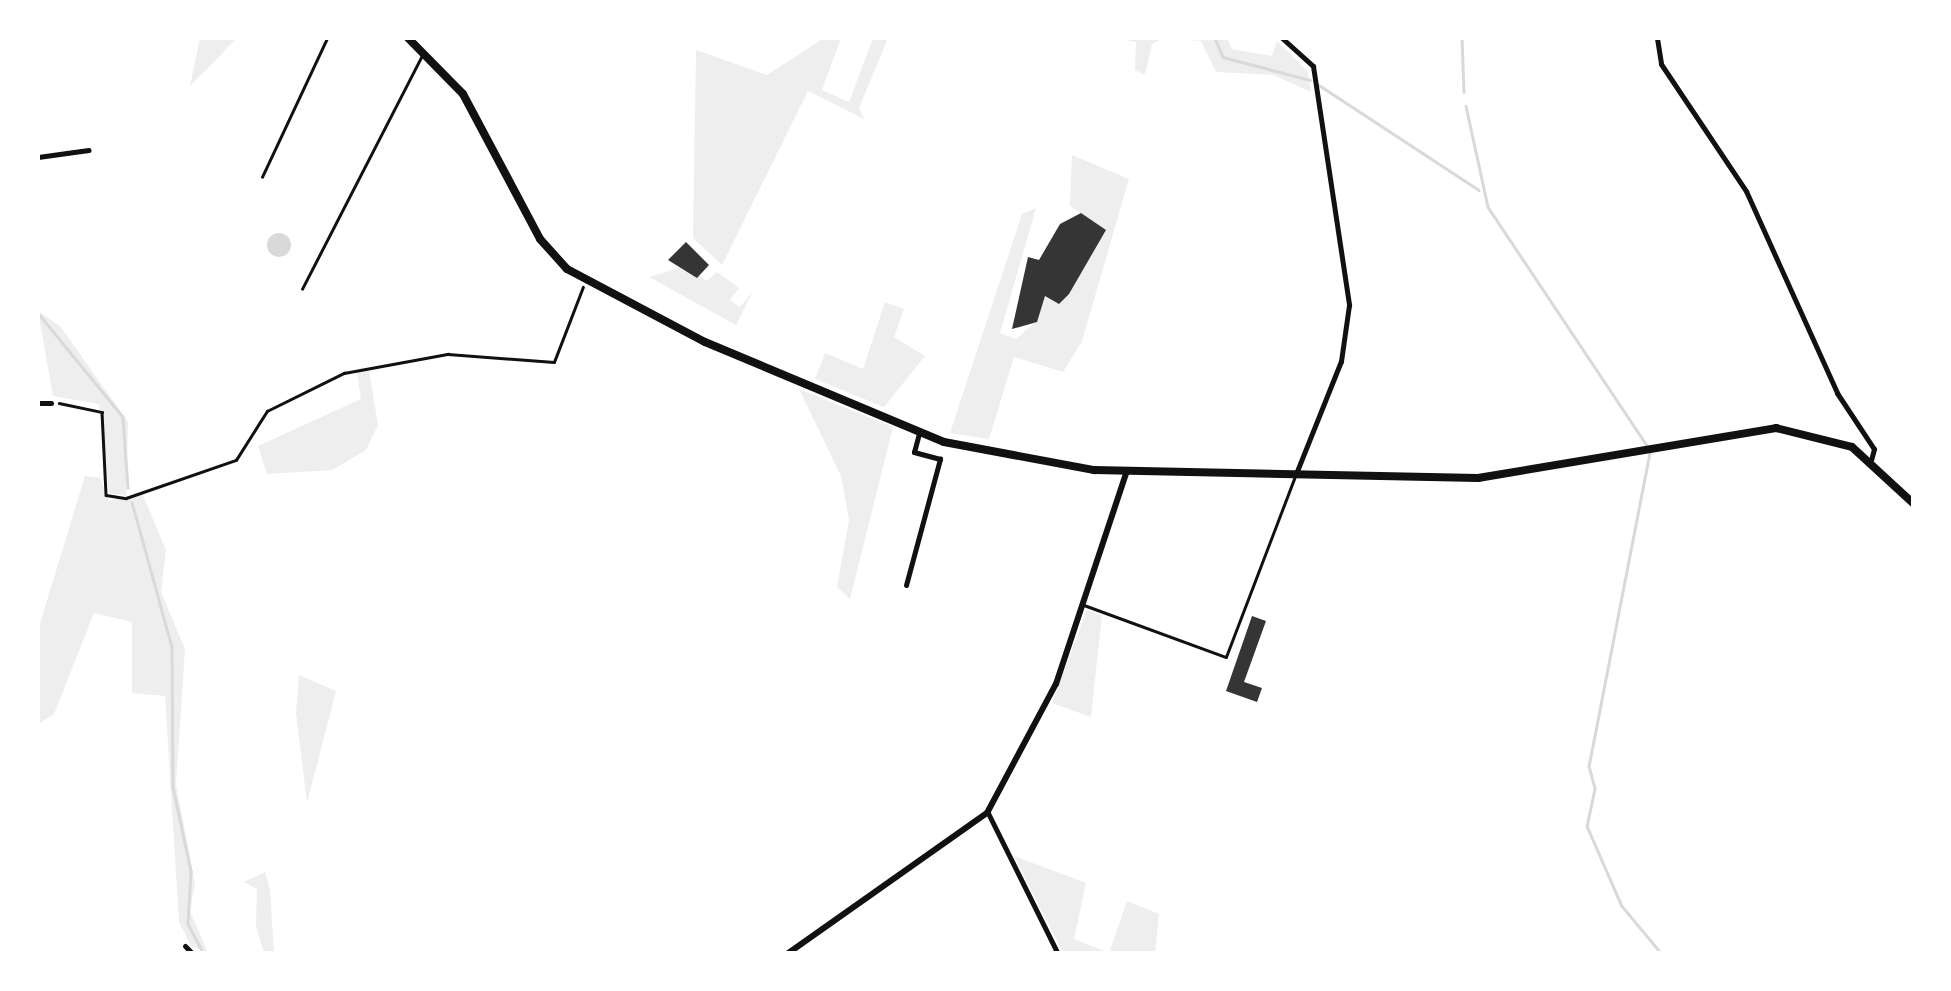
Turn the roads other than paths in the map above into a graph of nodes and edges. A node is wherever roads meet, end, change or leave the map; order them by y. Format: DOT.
graph roads {
  1 [pos="327,38"];
  2 [pos="408,38"];
  3 [pos="1282,38"];
  4 [pos="1657,38"];
  5 [pos="425,50"];
  6 [pos="89,150"];
  7 [pos="38,157"];
  8 [pos="262,177"];
  9 [pos="302,289"];
  10 [pos="38,403"];
  11 [pos="51,403"];
  12 [pos="920,432"];
  13 [pos="1871,460"];
  14 [pos="1127,471"];
  15 [pos="1297,471"];
  16 [pos="1914,504"];
  17 [pos="906,585"];
  18 [pos="1083,605"];
  19 [pos="988,813"];
  20 [pos="186,946"];
  21 [pos="193,954"];
  22 [pos="788,954"];
  23 [pos="1058,954"];
  1 -- 8 [label="lane"];
  2 -- 5 [label="main road"];
  3 -- 15 [label="street"];
  4 -- 13 [label="street"];
  5 -- 9 [label="lane"];
  5 -- 12 [label="main road"];
  6 -- 7 [label="street"];
  10 -- 11 [label="street"];
  12 -- 14 [label="main road"];
  12 -- 17 [label="street"];
  13 -- 15 [label="main road"];
  13 -- 16 [label="main road"];
  14 -- 15 [label="main road"];
  14 -- 18 [label="street"];
  15 -- 18 [label="lane"];
  18 -- 19 [label="street"];
  19 -- 22 [label="street"];
  19 -- 23 [label="street"];
  20 -- 21 [label="street"];
}
